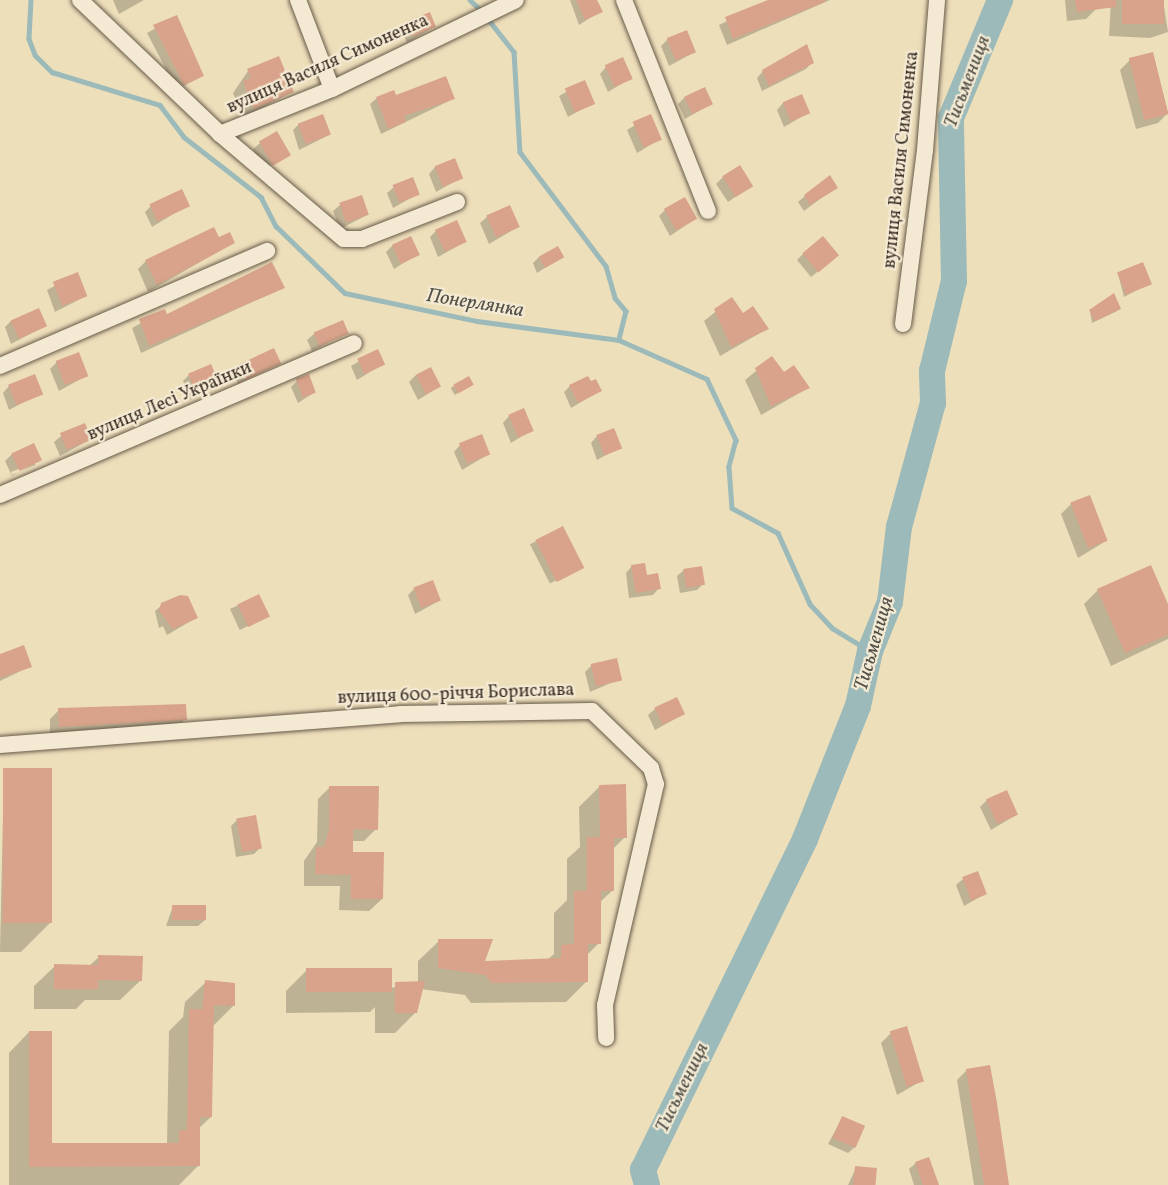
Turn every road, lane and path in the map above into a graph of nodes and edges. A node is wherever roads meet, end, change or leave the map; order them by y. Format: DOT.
graph roads {
  1 [pos="80,0"];
  2 [pos="298,0"];
  3 [pos="624,0"];
  4 [pos="937,0"];
  5 [pos="510,3"];
  6 [pos="332,89"];
  7 [pos="220,134"];
  8 [pos="457,202"];
  9 [pos="708,211"];
  10 [pos="267,251"];
  11 [pos="903,324"];
  12 [pos="354,343"];
  13 [pos="0,366"];
  14 [pos="0,495"];
  15 [pos="0,745"];
  16 [pos="606,1038"];
  1 -- 7 [label="street, вулиця Василя Симоненка"];
  2 -- 6 [label="street"];
  3 -- 9 [label="street"];
  4 -- 11 [label="street, вулиця Василя Симоненка"];
  5 -- 6 [label="street, вулиця Василя Симоненка"];
  6 -- 7 [label="street, вулиця Василя Симоненка"];
  7 -- 8 [label="street, вулиця Василя Симоненка"];
  10 -- 13 [label="street"];
  12 -- 14 [label="street, вулиця Лесі Українки"];
  15 -- 16 [label="street, вулиця 600-річчя Борислава"];
}
